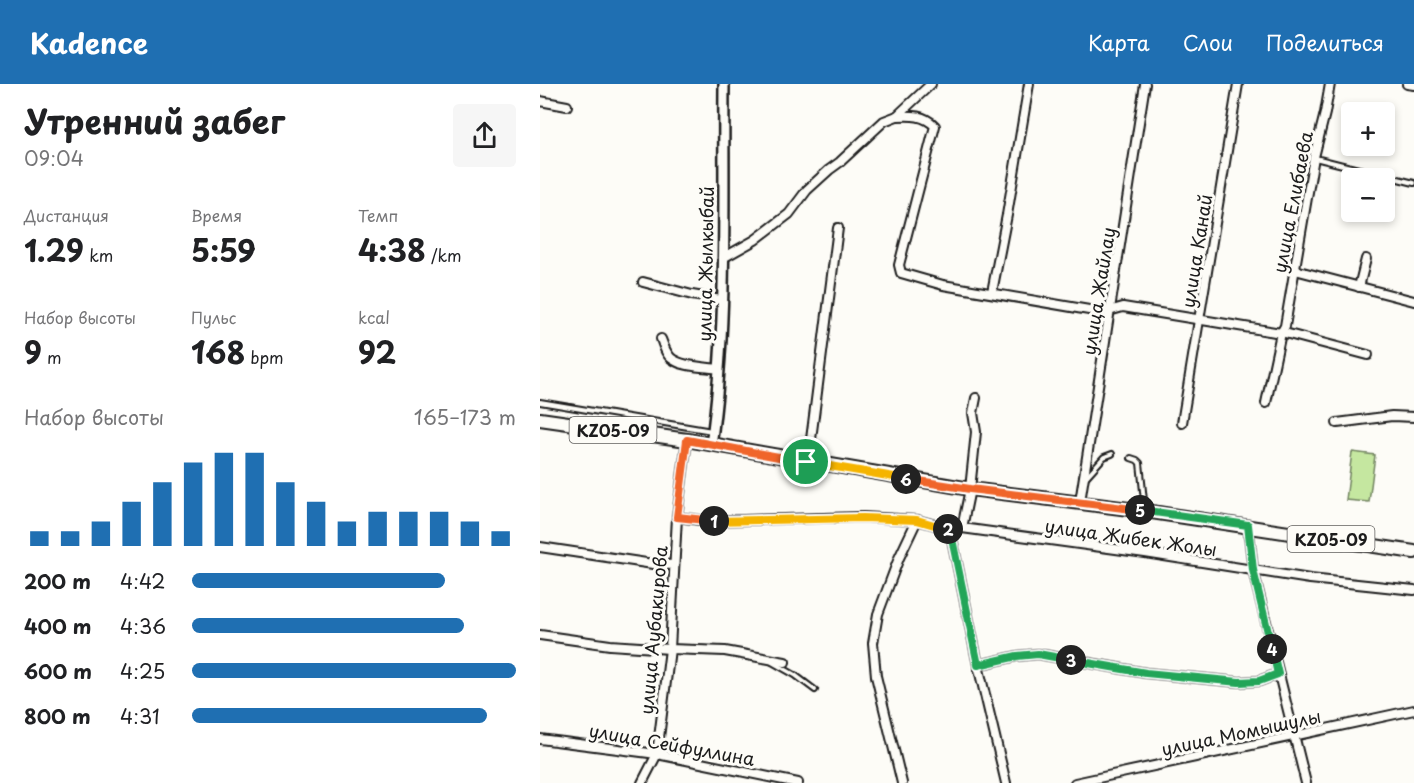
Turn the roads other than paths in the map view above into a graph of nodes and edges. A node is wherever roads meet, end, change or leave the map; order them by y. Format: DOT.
graph roads {
  1 [pos="724,84"];
  2 [pos="931,84"];
  3 [pos="1029,84"];
  4 [pos="1145,84"];
  5 [pos="1238,84"];
  6 [pos="1330,84"];
  7 [pos="1407,84"];
  8 [pos="1414,85"];
  9 [pos="540,101"];
  10 [pos="567,106"];
  11 [pos="897,116"];
  12 [pos="1314,158"];
  13 [pos="1414,183"];
  14 [pos="838,228"];
  15 [pos="723,258"];
  16 [pos="1366,259"];
  17 [pos="1295,270"];
  18 [pos="643,282"];
  19 [pos="1359,287"];
  20 [pos="992,292"];
  21 [pos="722,300"];
  22 [pos="1414,301"];
  23 [pos="1109,311"];
  24 [pos="1200,319"];
  25 [pos="1282,330"];
  26 [pos="661,339"];
  27 [pos="1368,355"];
  28 [pos="719,369"];
  29 [pos="976,399"];
  30 [pos="540,402"];
  31 [pos="1266,403"];
  32 [pos="1414,417"];
  33 [pos="540,419"];
  34 [pos="1182,423"];
  35 [pos="1337,423"];
  36 [pos="713,432"];
  37 [pos="687,440"];
  38 [pos="711,445"];
  39 [pos="1112,454"];
  40 [pos="1131,458"];
  41 [pos="806,462"];
  42 [pos="1084,478"];
  43 [pos="970,489"];
  44 [pos="1080,502"];
  45 [pos="1145,511"];
  46 [pos="677,517"];
  47 [pos="917,520"];
  48 [pos="1248,525"];
  49 [pos="962,528"];
  50 [pos="950,529"];
  51 [pos="540,547"];
  52 [pos="1414,552"];
  53 [pos="674,565"];
  54 [pos="1253,570"];
  55 [pos="1414,590"];
  56 [pos="540,635"];
  57 [pos="670,650"];
  58 [pos="766,658"];
  59 [pos="785,662"];
  60 [pos="978,665"];
  61 [pos="1278,674"];
  62 [pos="815,690"];
  63 [pos="1414,710"];
  64 [pos="1293,735"];
  65 [pos="540,739"];
  66 [pos="657,754"];
  67 [pos="642,783"];
  68 [pos="798,783"];
  69 [pos="903,783"];
  70 [pos="1006,783"];
  71 [pos="1075,783"];
  72 [pos="1306,783"];
  1 -- 15 [label="street, улица Жылкыбай"];
  2 -- 11 [label="street"];
  3 -- 20 [label="street"];
  4 -- 23 [label="street, улица Жайлау"];
  5 -- 24 [label="street, улица Канай"];
  6 -- 12 [label="street, улица Елибаева"];
  7 -- 8 [label="street"];
  9 -- 10 [label="street"];
  11 -- 15 [label="street"];
  11 -- 20 [label="street"];
  12 -- 13 [label="lane"];
  12 -- 17 [label="street, улица Елибаева"];
  14 -- 41 [label="street"];
  15 -- 21 [label="street, улица Жылкыбай"];
  16 -- 19 [label="street"];
  17 -- 19 [label="street"];
  17 -- 25 [label="street, улица Елибаева"];
  18 -- 21 [label="street"];
  19 -- 22 [label="street"];
  20 -- 23 [label="street"];
  21 -- 28 [label="street, улица Жылкыбай"];
  23 -- 24 [label="street"];
  23 -- 42 [label="street, улица Жайлау"];
  24 -- 25 [label="street"];
  24 -- 34 [label="street, улица Канай"];
  25 -- 27 [label="street"];
  25 -- 31 [label="street, улица Елибаева"];
  26 -- 28 [label="street"];
  28 -- 36 [label="street, улица Жылкыбай"];
  29 -- 43 [label="street"];
  30 -- 36 [label="lane"];
  32 -- 35 [label="street"];
  33 -- 37 [label="main road, KZ05-09"];
  36 -- 38 [label="street, улица Жылкыбай"];
  37 -- 38 [label="main road, KZ05-09"];
  37 -- 46 [label="street, улица Аубакирова"];
  38 -- 41 [label="main road, KZ05-09"];
  39 -- 42 [label="lane"];
  40 -- 45 [label="lane"];
  41 -- 43 [label="main road, KZ05-09"];
  42 -- 44 [label="street, улица Жайлау"];
  43 -- 44 [label="main road, KZ05-09"];
  43 -- 49 [label="street"];
  44 -- 45 [label="main road, KZ05-09"];
  45 -- 48 [label="main road, KZ05-09"];
  46 -- 47 [label="street, улица Жибек Жолы"];
  46 -- 53 [label="street, улица Аубакирова"];
  47 -- 50 [label="street, улица Жибек Жолы"];
  47 -- 69 [label="street"];
  48 -- 52 [label="main road, KZ05-09"];
  48 -- 54 [label="street"];
  49 -- 50 [label="street, улица Жибек Жолы"];
  49 -- 54 [label="street, улица Жибек Жолы"];
  50 -- 60 [label="street"];
  51 -- 53 [label="street"];
  53 -- 57 [label="street, улица Аубакирова"];
  54 -- 55 [label="street, улица Жибек Жолы"];
  54 -- 61 [label="street"];
  56 -- 57 [label="street"];
  57 -- 58 [label="street"];
  57 -- 66 [label="street, улица Аубакирова"];
  58 -- 59 [label="street"];
  58 -- 62 [label="lane"];
  60 -- 61 [label="street"];
  60 -- 70 [label="street"];
  61 -- 64 [label="street"];
  63 -- 64 [label="street, улица Момышулы"];
  64 -- 71 [label="street, улица Момышулы"];
  64 -- 72 [label="street"];
  65 -- 66 [label="street, улица Сейфуллина"];
  66 -- 67 [label="street, улица Аубакирова"];
  66 -- 68 [label="street, улица Сейфуллина"];
}
